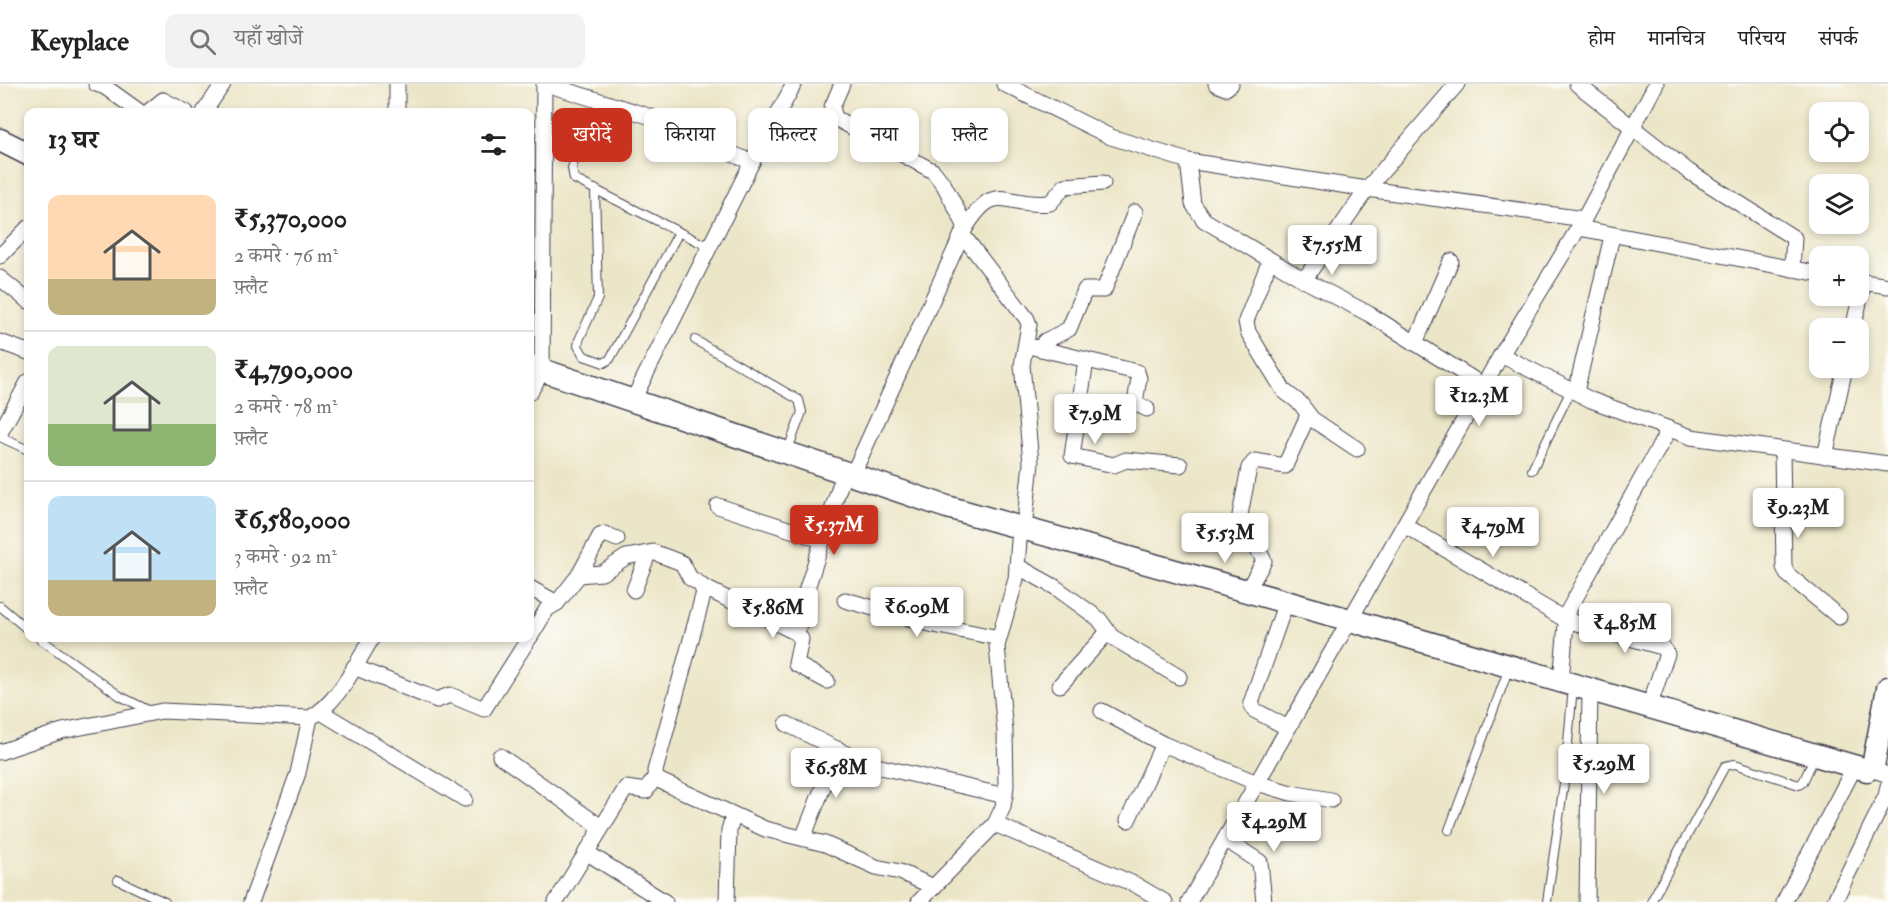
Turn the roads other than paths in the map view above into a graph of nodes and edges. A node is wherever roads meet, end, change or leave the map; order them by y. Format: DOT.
graph roads {
  1 [pos="96,84"];
  2 [pos="223,84"];
  3 [pos="398,84"];
  4 [pos="545,84"];
  5 [pos="794,84"];
  6 [pos="842,84"];
  7 [pos="1006,84"];
  8 [pos="1216,84"];
  9 [pos="1231,84"];
  10 [pos="1456,84"];
  11 [pos="1577,84"];
  12 [pos="1656,84"];
  13 [pos="134,108"];
  14 [pos="153,108"];
  15 [pos="178,108"];
  16 [pos="207,108"];
  17 [pos="397,108"];
  18 [pos="781,108"];
  19 [pos="1632,125"];
  20 [pos="0,140"];
  21 [pos="24,152"];
  22 [pos="748,160"];
  23 [pos="1188,161"];
  24 [pos="575,162"];
  25 [pos="752,162"];
  26 [pos="1103,183"];
  27 [pos="595,189"];
  28 [pos="1366,189"];
  29 [pos="1135,212"];
  30 [pos="1582,223"];
  31 [pos="964,231"];
  32 [pos="24,232"];
  33 [pos="679,232"];
  34 [pos="1612,236"];
  35 [pos="709,248"];
  36 [pos="0,256"];
  37 [pos="1270,260"];
  38 [pos="1451,261"];
  39 [pos="1792,268"];
  40 [pos="1809,272"];
  41 [pos="0,278"];
  42 [pos="1304,280"];
  43 [pos="1869,282"];
  44 [pos="1888,286"];
  45 [pos="24,298"];
  46 [pos="695,340"];
  47 [pos="0,342"];
  48 [pos="1415,343"];
  49 [pos="1033,347"];
  50 [pos="24,351"];
  51 [pos="1501,355"];
  52 [pos="1086,360"];
  53 [pos="536,369"];
  54 [pos="1843,378"];
  55 [pos="1484,386"];
  56 [pos="24,390"];
  57 [pos="1574,391"];
  58 [pos="632,402"];
  59 [pos="1147,409"];
  60 [pos="1308,415"];
  61 [pos="1668,429"];
  62 [pos="0,435"];
  63 [pos="24,448"];
  64 [pos="1357,449"];
  65 [pos="1782,450"];
  66 [pos="786,454"];
  67 [pos="1826,456"];
  68 [pos="1888,464"];
  69 [pos="1180,465"];
  70 [pos="1532,470"];
  71 [pos="848,474"];
  72 [pos="718,506"];
  73 [pos="1404,525"];
  74 [pos="1022,529"];
  75 [pos="617,539"];
  76 [pos="822,540"];
  77 [pos="648,554"];
  78 [pos="1017,566"];
  79 [pos="579,575"];
  80 [pos="703,587"];
  81 [pos="534,590"];
  82 [pos="634,590"];
  83 [pos="1247,591"];
  84 [pos="845,600"];
  85 [pos="1286,602"];
  86 [pos="556,603"];
  87 [pos="0,606"];
  88 [pos="1839,617"];
  89 [pos="1350,620"];
  90 [pos="1566,620"];
  91 [pos="24,627"];
  92 [pos="534,629"];
  93 [pos="797,633"];
  94 [pos="1107,633"];
  95 [pos="999,638"];
  96 [pos="45,642"];
  97 [pos="370,642"];
  98 [pos="526,642"];
  99 [pos="354,667"];
  100 [pos="1510,667"];
  101 [pos="1179,677"];
  102 [pos="827,681"];
  103 [pos="1059,685"];
  104 [pos="1575,685"];
  105 [pos="1888,688"];
  106 [pos="1649,707"];
  107 [pos="1102,711"];
  108 [pos="154,712"];
  109 [pos="315,715"];
  110 [pos="787,724"];
  111 [pos="1288,728"];
  112 [pos="1163,744"];
  113 [pos="838,749"];
  114 [pos="0,752"];
  115 [pos="1816,755"];
  116 [pos="500,756"];
  117 [pos="1871,770"];
  118 [pos="655,777"];
  119 [pos="1257,783"];
  120 [pos="1888,786"];
  121 [pos="1005,796"];
  122 [pos="465,799"];
  123 [pos="1331,800"];
  124 [pos="733,817"];
  125 [pos="1128,820"];
  126 [pos="995,824"];
  127 [pos="601,828"];
  128 [pos="1449,830"];
  129 [pos="803,838"];
  130 [pos="1225,839"];
  131 [pos="586,852"];
  132 [pos="118,880"];
  133 [pos="934,887"];
  134 [pos="1652,900"];
  135 [pos="165,902"];
  136 [pos="251,902"];
  137 [pos="556,902"];
  138 [pos="665,902"];
  139 [pos="727,902"];
  140 [pos="920,902"];
  141 [pos="1165,902"];
  142 [pos="1189,902"];
  143 [pos="1264,902"];
  144 [pos="1547,902"];
  145 [pos="1587,902"];
  146 [pos="1784,902"];
  147 [pos="1834,902"];
  1 -- 13 [label="street"];
  2 -- 16 [label="street"];
  3 -- 17 [label="street"];
  4 -- 22 [label="street"];
  4 -- 53 [label="street"];
  5 -- 18 [label="street"];
  6 -- 31 [label="street"];
  7 -- 23 [label="street"];
  8 -- 9 [label="street"];
  10 -- 28 [label="street"];
  11 -- 19 [label="street"];
  12 -- 19 [label="street"];
  14 -- 15 [label="street"];
  19 -- 30 [label="street"];
  19 -- 39 [label="street"];
  20 -- 21 [label="main road"];
  23 -- 28 [label="street"];
  23 -- 37 [label="street"];
  24 -- 27 [label="lane"];
  25 -- 35 [label="street"];
  26 -- 31 [label="street"];
  27 -- 33 [label="lane"];
  27 -- 33 [label="lane"];
  28 -- 30 [label="street"];
  28 -- 42 [label="street"];
  29 -- 49 [label="street"];
  30 -- 34 [label="street"];
  30 -- 51 [label="street"];
  31 -- 49 [label="street"];
  31 -- 71 [label="street"];
  32 -- 36 [label="street"];
  33 -- 35 [label="lane"];
  34 -- 39 [label="street"];
  34 -- 57 [label="street"];
  35 -- 58 [label="street"];
  37 -- 42 [label="street"];
  37 -- 60 [label="street"];
  38 -- 48 [label="street"];
  39 -- 40 [label="street"];
  41 -- 45 [label="street"];
  42 -- 48 [label="street"];
  43 -- 44 [label="street"];
  46 -- 66 [label="lane"];
  47 -- 50 [label="street"];
  48 -- 55 [label="street"];
  49 -- 52 [label="street"];
  49 -- 74 [label="street"];
  51 -- 55 [label="street"];
  51 -- 57 [label="street"];
  52 -- 59 [label="street"];
  52 -- 69 [label="street"];
  53 -- 58 [label="main road"];
  54 -- 67 [label="street"];
  55 -- 73 [label="street"];
  56 -- 62 [label="street"];
  57 -- 61 [label="street"];
  57 -- 70 [label="lane"];
  58 -- 66 [label="main road"];
  60 -- 64 [label="street"];
  60 -- 83 [label="street"];
  61 -- 65 [label="street"];
  61 -- 90 [label="street"];
  62 -- 63 [label="lane"];
  65 -- 67 [label="street"];
  65 -- 88 [label="street"];
  66 -- 71 [label="main road"];
  67 -- 68 [label="street"];
  71 -- 74 [label="main road"];
  71 -- 76 [label="street"];
  72 -- 76 [label="street"];
  73 -- 89 [label="street"];
  73 -- 90 [label="street"];
  74 -- 78 [label="street"];
  74 -- 83 [label="main road"];
  75 -- 79 [label="street"];
  76 -- 93 [label="street"];
  77 -- 79 [label="street"];
  77 -- 80 [label="street"];
  77 -- 82 [label="street"];
  78 -- 94 [label="street"];
  78 -- 95 [label="street"];
  79 -- 86 [label="street"];
  80 -- 93 [label="street"];
  80 -- 118 [label="street"];
  81 -- 86 [label="street"];
  83 -- 85 [label="main road"];
  84 -- 95 [label="street"];
  85 -- 89 [label="main road"];
  85 -- 111 [label="street"];
  86 -- 92 [label="street"];
  87 -- 91 [label="lane"];
  89 -- 100 [label="main road"];
  89 -- 111 [label="street"];
  90 -- 104 [label="street"];
  90 -- 106 [label="street"];
  93 -- 102 [label="street"];
  94 -- 101 [label="street"];
  94 -- 103 [label="street"];
  95 -- 121 [label="street"];
  96 -- 108 [label="lane"];
  97 -- 99 [label="street"];
  98 -- 99 [label="street"];
  99 -- 109 [label="street"];
  100 -- 104 [label="main road"];
  100 -- 128 [label="lane"];
  104 -- 106 [label="main road"];
  104 -- 144 [label="lane"];
  104 -- 145 [label="street"];
  105 -- 117 [label="main road"];
  106 -- 115 [label="main road"];
  107 -- 112 [label="street"];
  108 -- 109 [label="street"];
  108 -- 114 [label="street"];
  109 -- 122 [label="street"];
  109 -- 136 [label="street"];
  110 -- 113 [label="street"];
  111 -- 119 [label="street"];
  112 -- 119 [label="street"];
  112 -- 125 [label="street"];
  113 -- 121 [label="street"];
  113 -- 129 [label="street"];
  115 -- 117 [label="main road"];
  115 -- 134 [label="lane"];
  116 -- 127 [label="street"];
  117 -- 146 [label="street"];
  118 -- 124 [label="street"];
  118 -- 127 [label="street"];
  119 -- 123 [label="street"];
  119 -- 130 [label="street"];
  120 -- 147 [label="street"];
  121 -- 126 [label="street"];
  124 -- 129 [label="street"];
  124 -- 139 [label="street"];
  126 -- 133 [label="street"];
  126 -- 141 [label="street"];
  127 -- 131 [label="street"];
  129 -- 133 [label="street"];
  130 -- 142 [label="street"];
  130 -- 143 [label="street"];
  131 -- 137 [label="street"];
  131 -- 138 [label="street"];
  132 -- 135 [label="lane"];
  133 -- 140 [label="street"];
}
